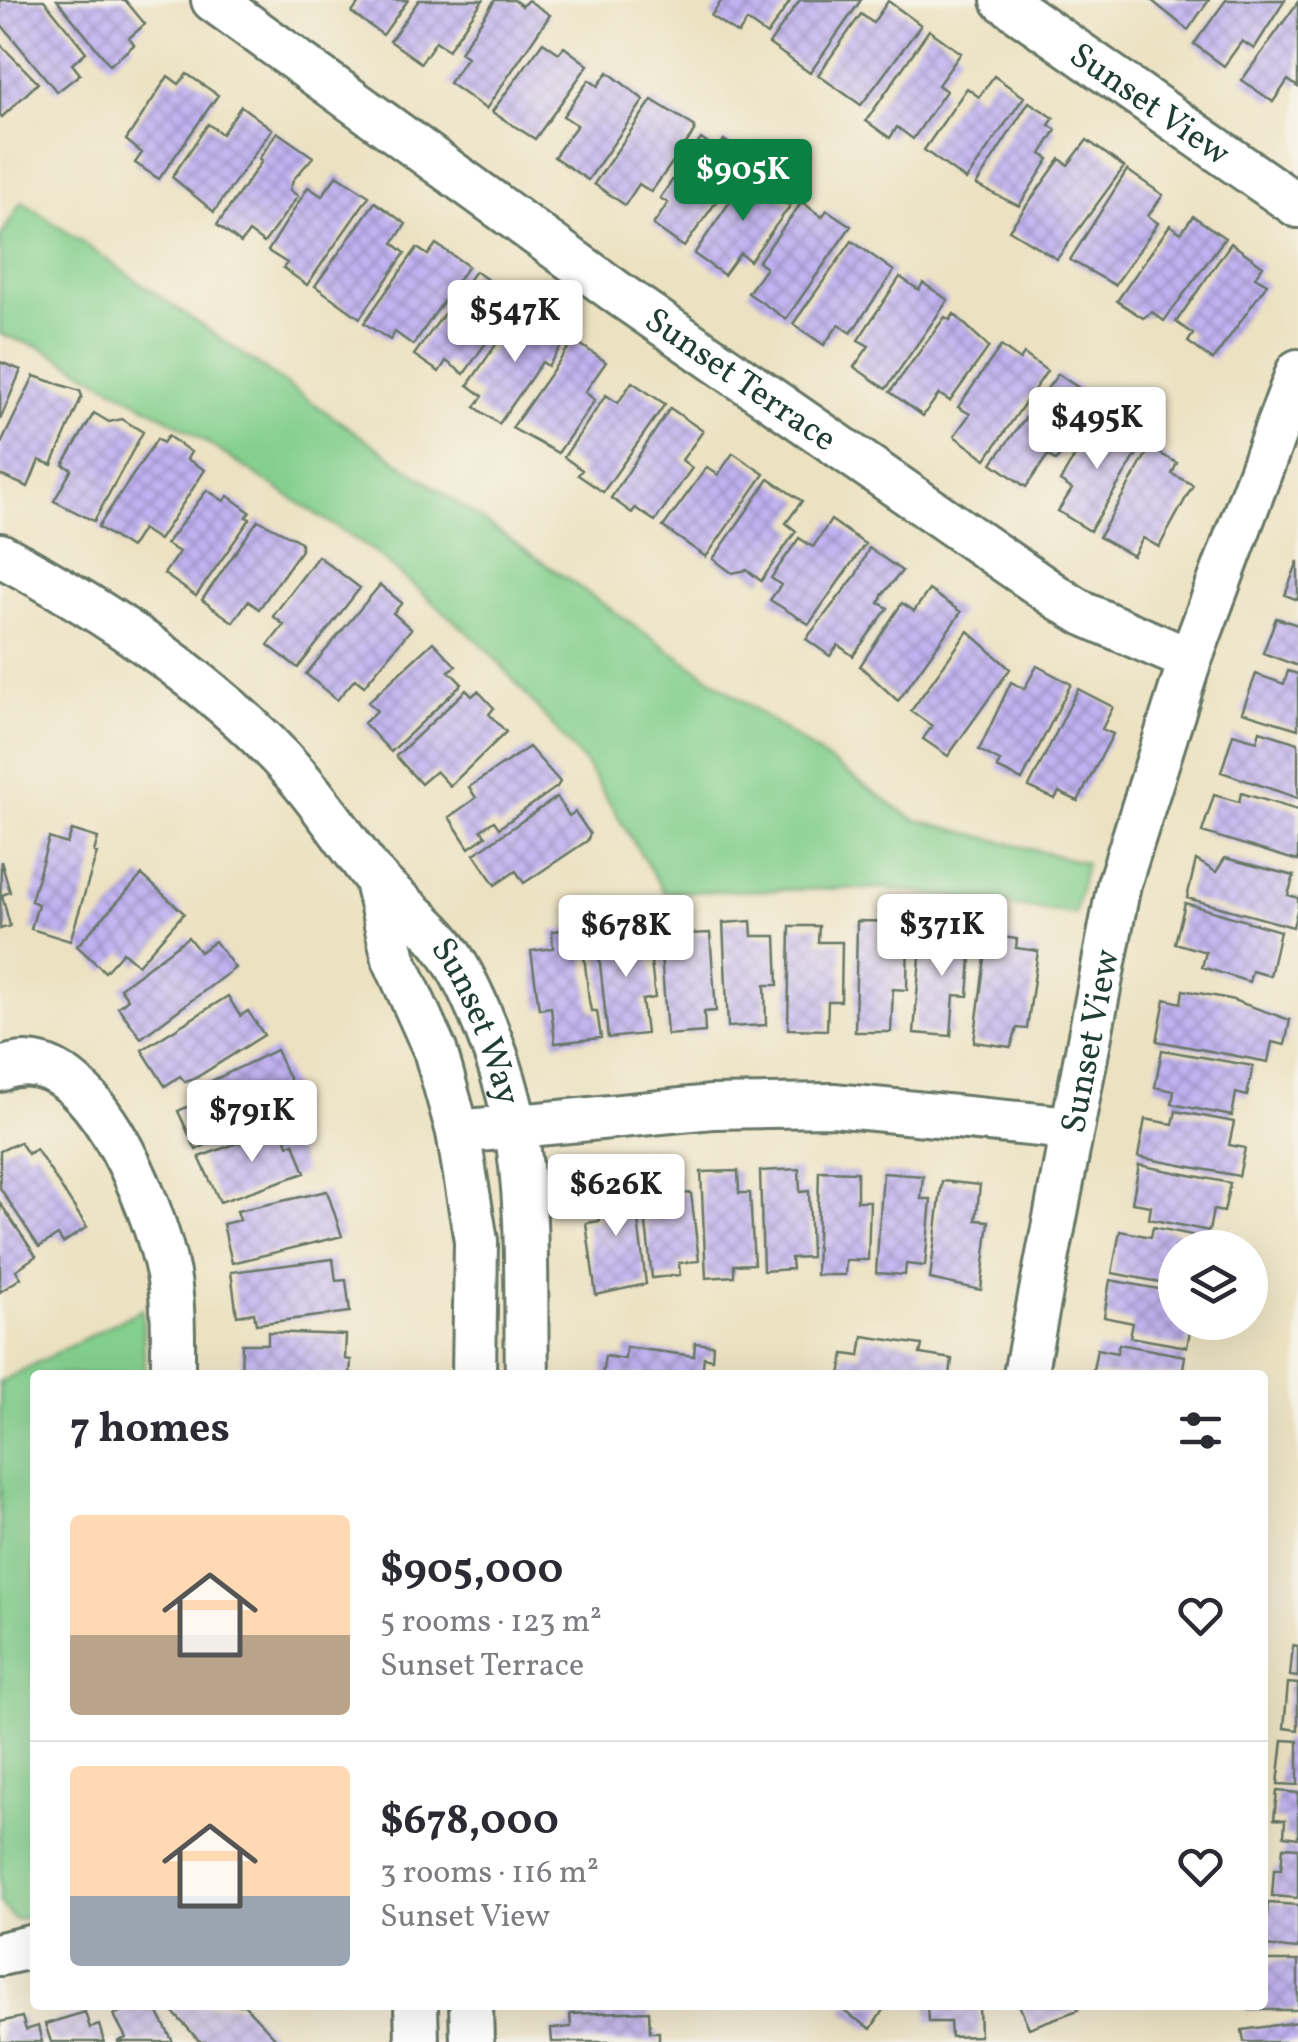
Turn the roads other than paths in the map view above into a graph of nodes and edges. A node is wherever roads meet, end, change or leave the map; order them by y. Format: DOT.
graph roads {
  1 [pos="213,0"];
  2 [pos="1002,0"];
  3 [pos="1298,206"];
  4 [pos="1298,371"];
  5 [pos="0,555"];
  6 [pos="1190,660"];
  7 [pos="375,877"];
  8 [pos="0,1070"];
  9 [pos="515,1125"];
  10 [pos="1070,1128"];
  11 [pos="458,1132"];
  12 [pos="173,1370"];
  13 [pos="474,1370"];
  14 [pos="527,1370"];
  15 [pos="1027,1370"];
  16 [pos="30,1947"];
  17 [pos="0,1954"];
  18 [pos="416,2010"];
  19 [pos="471,2010"];
  20 [pos="417,2042"];
  21 [pos="472,2042"];
  1 -- 6 [label="street, Sunset Terrace"];
  2 -- 3 [label="street, Sunset View"];
  4 -- 6 [label="street, Sunset View"];
  5 -- 7 [label="street, Sunset Way"];
  6 -- 10 [label="street, Sunset View"];
  7 -- 9 [label="street, Sunset Way"];
  7 -- 11 [label="street, Sunset Way"];
  8 -- 12 [label="street"];
  9 -- 10 [label="street, Sunset View"];
  9 -- 11 [label="street, Sunset View"];
  9 -- 14 [label="street, Sunset Way"];
  10 -- 15 [label="street"];
  11 -- 13 [label="street, Sunset Way"];
  16 -- 17 [label="street"];
  18 -- 20 [label="street"];
  19 -- 21 [label="street"];
}
